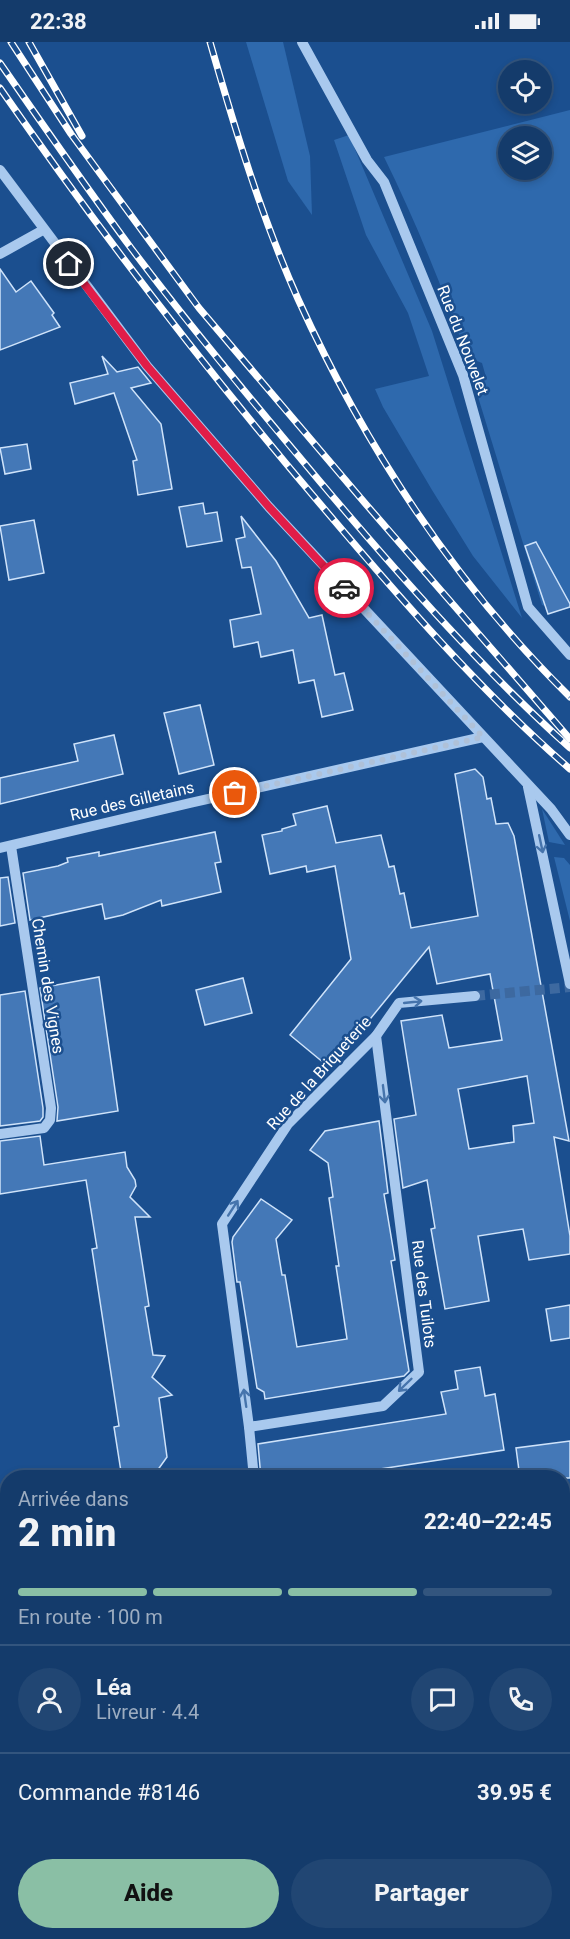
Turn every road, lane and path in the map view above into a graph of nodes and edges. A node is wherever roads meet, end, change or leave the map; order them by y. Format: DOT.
graph roads {
  1 [pos="302,42"];
  2 [pos="0,170"];
  3 [pos="43,230"];
  4 [pos="0,254"];
  5 [pos="570,655"];
  6 [pos="483,737"];
  7 [pos="528,786"];
  8 [pos="570,835"];
  9 [pos="5,847"];
  10 [pos="567,950"];
  11 [pos="570,984"];
  12 [pos="475,996"];
  13 [pos="376,1036"];
  14 [pos="0,1134"];
  15 [pos="249,1426"];
  16 [pos="253,1470"];
  1 -- 5 [label="street, Rue du Nouvelet"];
  2 -- 3 [label="street"];
  3 -- 4 [label="street"];
  3 -- 6 [label="street"];
  6 -- 7 [label="street"];
  6 -- 9 [label="street, Rue des Gilletains"];
  7 -- 8 [label="street"];
  7 -- 10 [label="street, one-way"];
  9 -- 14 [label="street, Chemin des Vignes"];
  10 -- 11 [label="street"];
  13 -- 12 [label="street, Rue de la Briqueterie, one-way"];
  15 -- 13 [label="street, Rue de la Briqueterie, one-way"];
  13 -- 15 [label="street, Rue des Tuilots, one-way"];
  15 -- 16 [label="street, Rue de la Briqueterie"];
}
